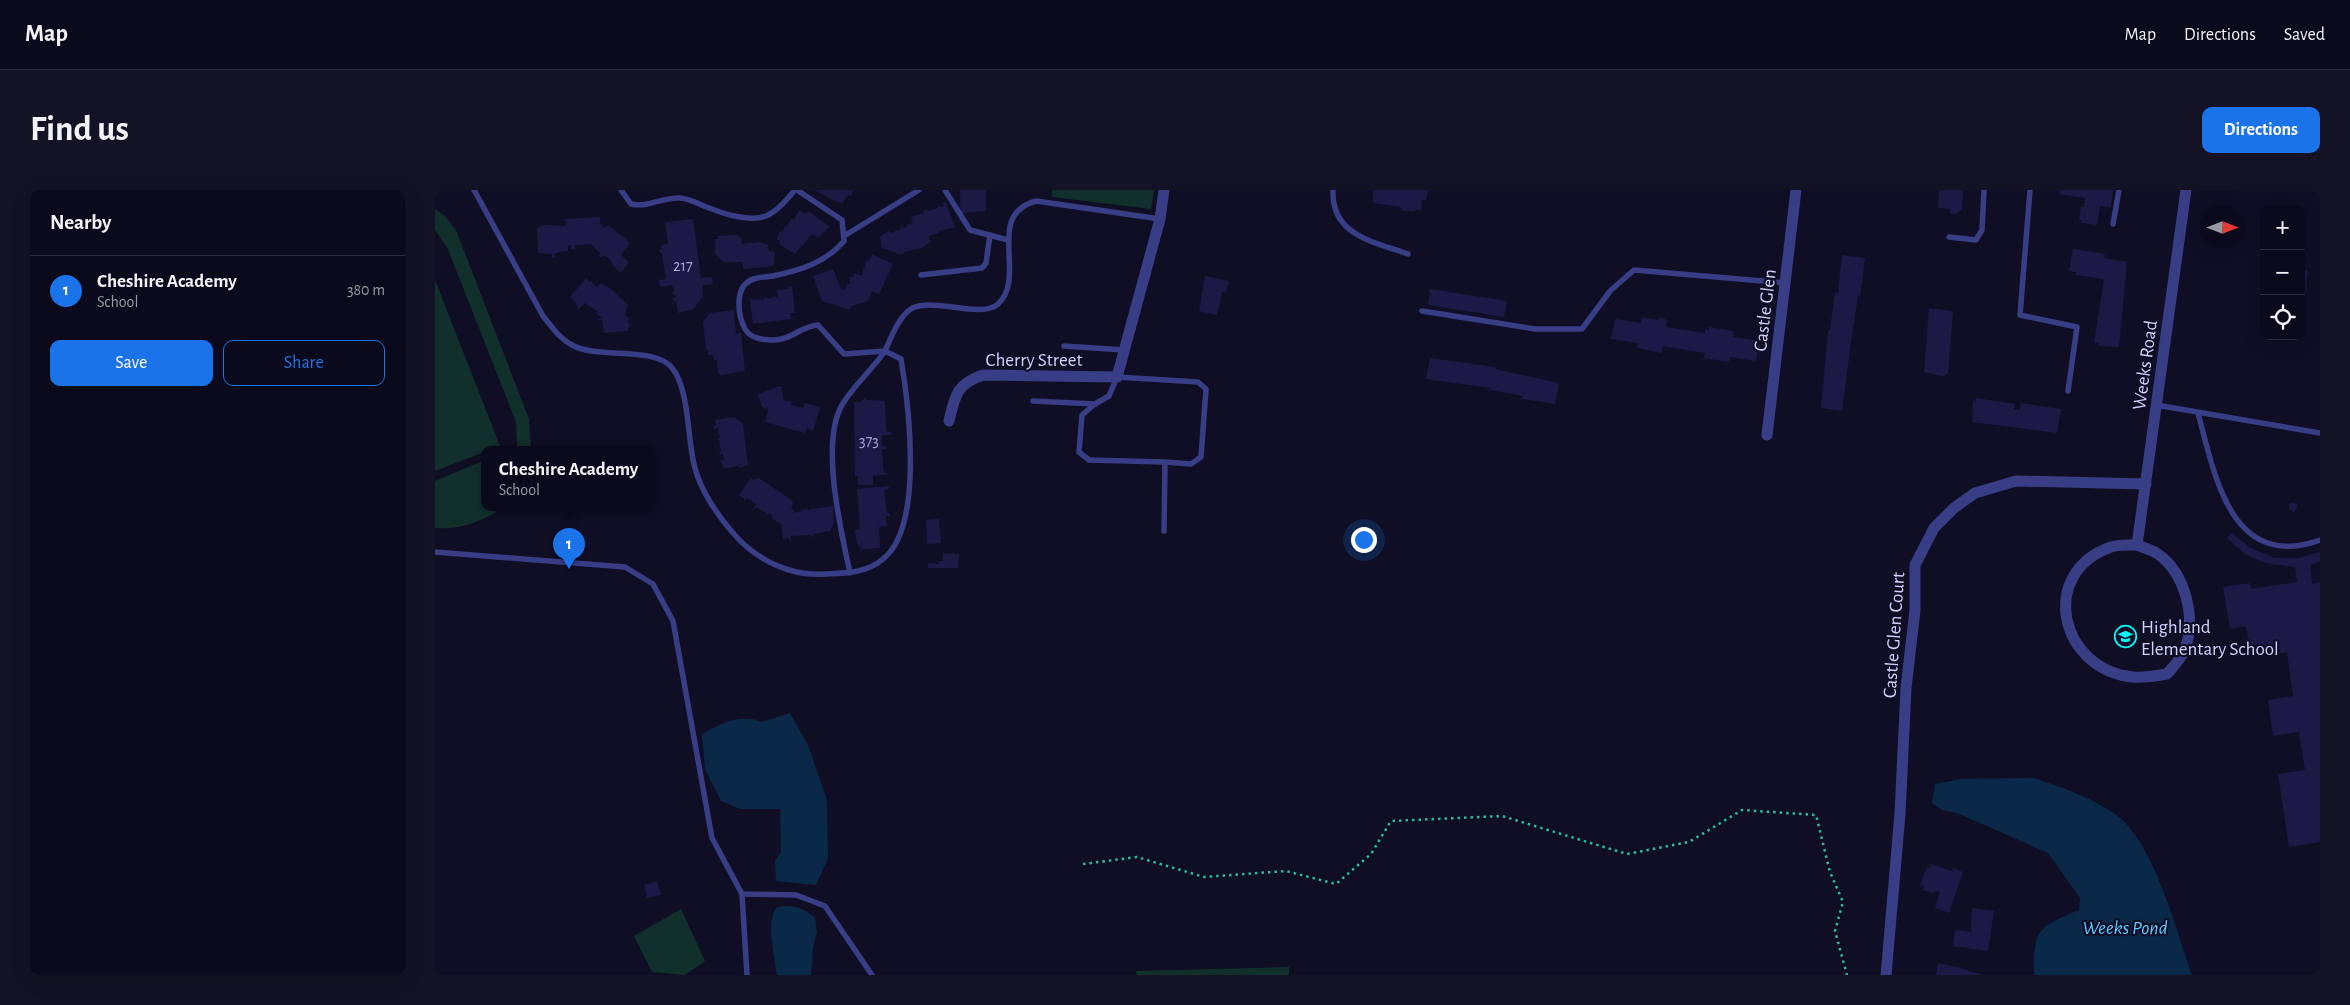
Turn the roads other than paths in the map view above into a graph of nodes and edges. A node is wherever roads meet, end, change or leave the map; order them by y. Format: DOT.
graph roads {
  1 [pos="474,190"];
  2 [pos="621,190"];
  3 [pos="796,190"];
  4 [pos="919,190"];
  5 [pos="945,190"];
  6 [pos="1164,190"];
  7 [pos="1333,190"];
  8 [pos="1796,190"];
  9 [pos="1985,190"];
  10 [pos="2030,190"];
  11 [pos="2119,190"];
  12 [pos="2186,190"];
  13 [pos="1159,219"];
  14 [pos="2113,224"];
  15 [pos="990,235"];
  16 [pos="844,236"];
  17 [pos="1949,237"];
  18 [pos="1008,240"];
  19 [pos="1408,254"];
  20 [pos="921,275"];
  21 [pos="1785,283"];
  22 [pos="1422,311"];
  23 [pos="1064,346"];
  24 [pos="1124,350"];
  25 [pos="885,351"];
  26 [pos="1117,377"];
  27 [pos="2068,391"];
  28 [pos="1033,401"];
  29 [pos="1095,404"];
  30 [pos="2157,405"];
  31 [pos="2198,412"];
  32 [pos="949,421"];
  33 [pos="2320,433"];
  34 [pos="1767,435"];
  35 [pos="1165,462"];
  36 [pos="2146,484"];
  37 [pos="1164,531"];
  38 [pos="2320,540"];
  39 [pos="2137,545"];
  40 [pos="435,552"];
  41 [pos="850,573"];
  42 [pos="742,894"];
  43 [pos="747,975"];
  44 [pos="872,975"];
  45 [pos="1887,975"];
  1 -- 41 [label="lane"];
  2 -- 3 [label="lane"];
  3 -- 16 [label="lane"];
  4 -- 16 [label="lane"];
  5 -- 15 [label="lane"];
  6 -- 13 [label="street"];
  7 -- 19 [label="lane"];
  8 -- 21 [label="street, Castle Glen"];
  9 -- 17 [label="lane"];
  10 -- 27 [label="lane"];
  11 -- 14 [label="lane"];
  12 -- 30 [label="street, Weeks Road"];
  13 -- 18 [label="lane"];
  13 -- 24 [label="street"];
  15 -- 18 [label="lane"];
  15 -- 20 [label="lane"];
  16 -- 25 [label="lane"];
  18 -- 25 [label="lane"];
  21 -- 22 [label="lane"];
  21 -- 34 [label="street, Castle Glen"];
  23 -- 24 [label="lane"];
  24 -- 26 [label="street"];
  25 -- 41 [label="lane"];
  25 -- 41 [label="lane"];
  26 -- 29 [label="lane"];
  26 -- 32 [label="street, Cherry Street"];
  26 -- 35 [label="lane"];
  28 -- 29 [label="lane"];
  29 -- 35 [label="lane"];
  30 -- 31 [label="lane"];
  30 -- 36 [label="street, Weeks Road"];
  31 -- 33 [label="lane"];
  31 -- 38 [label="lane"];
  35 -- 37 [label="lane"];
  36 -- 39 [label="street, Weeks Road"];
  36 -- 45 [label="street, Castle Glen Court"];
  39 -- 39 [label="street"];
  40 -- 42 [label="lane"];
  42 -- 43 [label="lane"];
  42 -- 44 [label="lane"];
}
